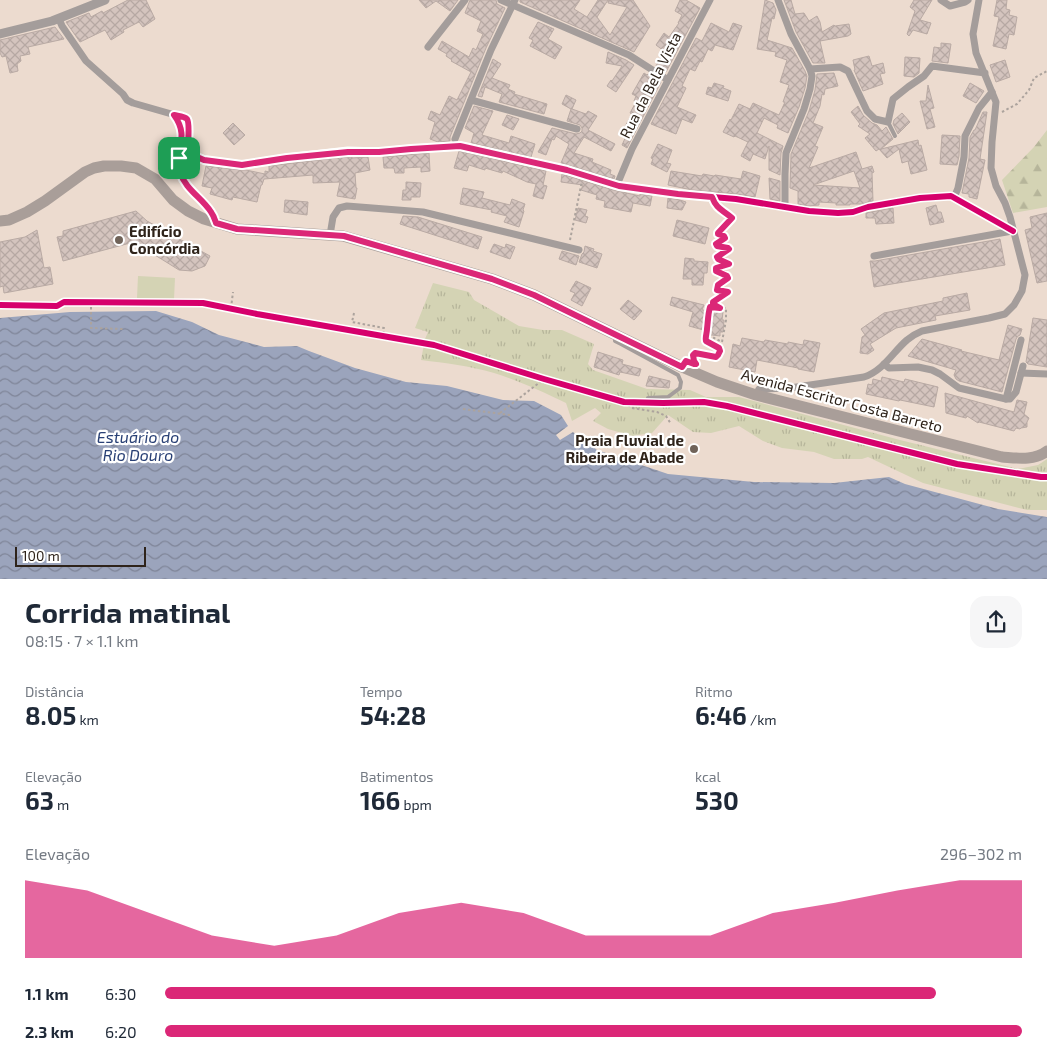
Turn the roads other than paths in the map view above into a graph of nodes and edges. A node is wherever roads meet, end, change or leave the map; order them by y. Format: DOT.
graph roads {
  1 [pos="105,0"];
  2 [pos="465,0"];
  3 [pos="501,0"];
  4 [pos="710,0"];
  5 [pos="778,0"];
  6 [pos="941,0"];
  7 [pos="968,0"];
  8 [pos="979,0"];
  9 [pos="514,3"];
  10 [pos="59,19"];
  11 [pos="0,34"];
  12 [pos="428,47"];
  13 [pos="810,69"];
  14 [pos="984,73"];
  15 [pos="668,80"];
  16 [pos="992,92"];
  17 [pos="471,100"];
  18 [pos="174,115"];
  19 [pos="888,122"];
  20 [pos="577,129"];
  21 [pos="895,136"];
  22 [pos="455,139"];
  23 [pos="618,185"];
  24 [pos="712,197"];
  25 [pos="954,198"];
  26 [pos="785,207"];
  27 [pos="0,221"];
  28 [pos="216,223"];
  29 [pos="722,229"];
  30 [pos="1013,231"];
  31 [pos="330,235"];
  32 [pos="579,250"];
  33 [pos="874,256"];
  34 [pos="614,334"];
  35 [pos="1021,340"];
  36 [pos="884,364"];
  37 [pos="1047,374"];
  38 [pos="756,394"];
  39 [pos="648,398"];
  40 [pos="1006,399"];
  41 [pos="1047,452"];
  1 -- 10 [label="street"];
  2 -- 12 [label="street"];
  3 -- 9 [label="street"];
  4 -- 15 [label="street, Rua da Bela Vista"];
  5 -- 13 [label="street"];
  6 -- 7 [label="street"];
  8 -- 14 [label="street"];
  9 -- 15 [label="street"];
  9 -- 17 [label="street"];
  10 -- 11 [label="street"];
  10 -- 18 [label="street"];
  13 -- 19 [label="street"];
  13 -- 26 [label="street"];
  14 -- 16 [label="street"];
  14 -- 19 [label="street"];
  15 -- 23 [label="street, Rua da Bela Vista"];
  16 -- 25 [label="street"];
  16 -- 30 [label="street"];
  17 -- 20 [label="street"];
  17 -- 22 [label="street"];
  18 -- 23 [label="street"];
  18 -- 28 [label="street"];
  19 -- 21 [label="lane"];
  23 -- 24 [label="street"];
  24 -- 26 [label="street"];
  24 -- 29 [label="street"];
  25 -- 26 [label="street"];
  25 -- 30 [label="street"];
  27 -- 28 [label="main road, Avenida Escritor Costa Barreto"];
  28 -- 31 [label="main road, Avenida Escritor Costa Barreto"];
  30 -- 33 [label="street"];
  30 -- 36 [label="street"];
  31 -- 32 [label="street"];
  31 -- 34 [label="main road, Avenida Escritor Costa Barreto"];
  34 -- 38 [label="main road, Avenida Escritor Costa Barreto"];
  34 -- 39 [label="lane"];
  35 -- 40 [label="street"];
  36 -- 38 [label="street"];
  36 -- 40 [label="street"];
  37 -- 40 [label="street"];
  38 -- 41 [label="main road, Avenida Escritor Costa Barreto"];
}
